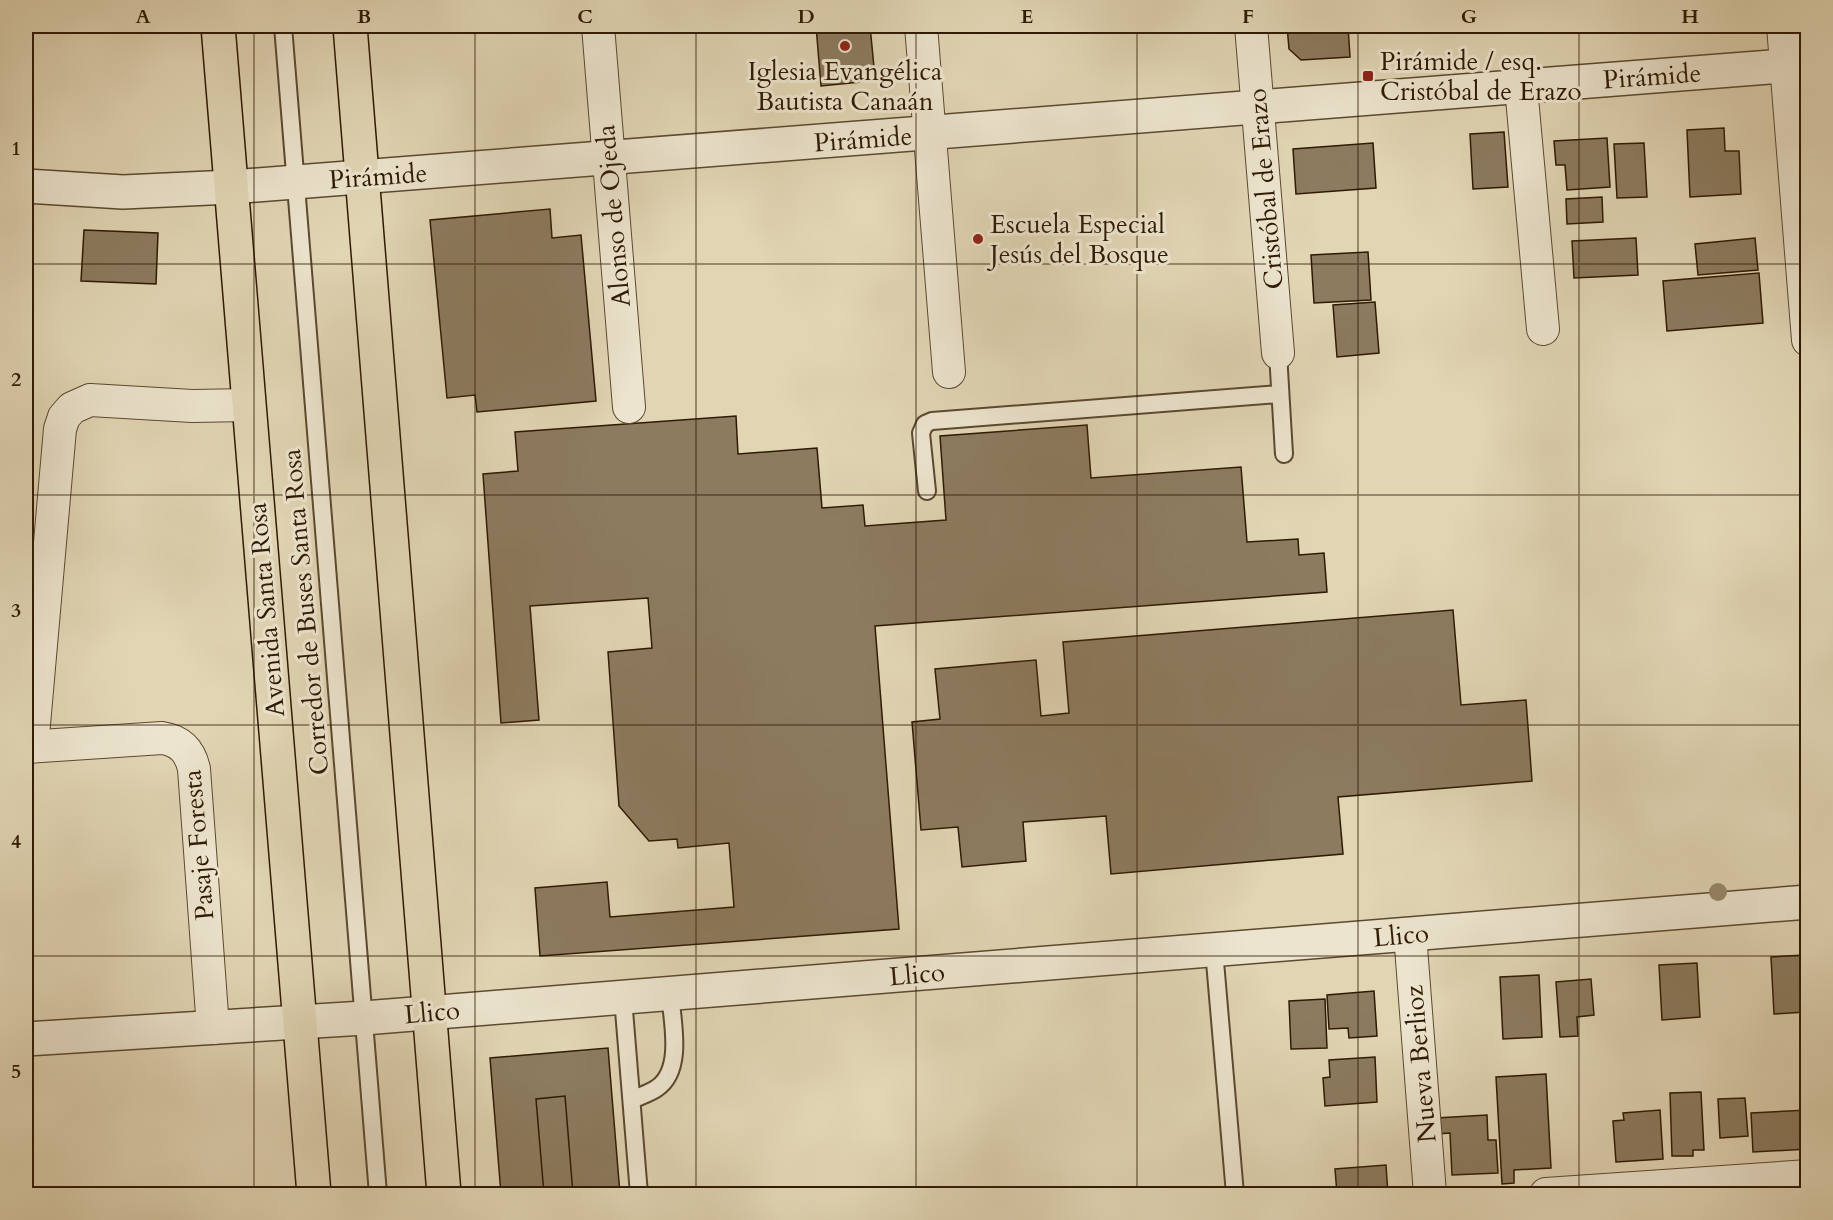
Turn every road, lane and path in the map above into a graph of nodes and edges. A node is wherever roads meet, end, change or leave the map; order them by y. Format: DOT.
graph roads {
  1 [pos="218,26"];
  2 [pos="283,26"];
  3 [pos="350,26"];
  4 [pos="598,26"];
  5 [pos="921,26"];
  6 [pos="1251,26"];
  7 [pos="1783,26"];
  8 [pos="1797,65"];
  9 [pos="1521,87"];
  10 [pos="1258,107"];
  11 [pos="930,133"];
  12 [pos="609,158"];
  13 [pos="362,178"];
  14 [pos="296,182"];
  15 [pos="26,186"];
  16 [pos="231,187"];
  17 [pos="1543,329"];
  18 [pos="1808,340"];
  19 [pos="1278,353"];
  20 [pos="949,372"];
  21 [pos="1279,394"];
  22 [pos="249,405"];
  23 [pos="629,406"];
  24 [pos="1284,454"];
  25 [pos="927,491"];
  26 [pos="29,747"];
  27 [pos="1808,902"];
  28 [pos="1410,934"];
  29 [pos="1214,950"];
  30 [pos="670,994"];
  31 [pos="623,998"];
  32 [pos="429,1012"];
  33 [pos="364,1018"];
  34 [pos="300,1023"];
  35 [pos="213,1028"];
  36 [pos="26,1039"];
  37 [pos="632,1100"];
  38 [pos="1808,1176"];
  39 [pos="1732,1188"];
  40 [pos="314,1194"];
  41 [pos="378,1194"];
  42 [pos="444,1194"];
  43 [pos="639,1194"];
  44 [pos="1235,1194"];
  45 [pos="1430,1194"];
  46 [pos="1546,1194"];
  1 -- 16 [label="main road, Avenida Santa Rosa"];
  2 -- 14 [label="lane, Corredor de Buses Santa Rosa"];
  3 -- 13 [label="main road"];
  4 -- 12 [label="street, Alonso de Ojeda"];
  5 -- 11 [label="street"];
  6 -- 10 [label="street, Cristóbal de Erazo"];
  7 -- 8 [label="street"];
  8 -- 9 [label="street, Pirámide"];
  8 -- 18 [label="street"];
  9 -- 10 [label="street, Pirámide"];
  9 -- 17 [label="street"];
  10 -- 11 [label="street, Pirámide"];
  10 -- 19 [label="street, Cristóbal de Erazo"];
  11 -- 12 [label="street, Pirámide"];
  11 -- 20 [label="street"];
  12 -- 13 [label="street, Pirámide"];
  12 -- 23 [label="street, Alonso de Ojeda"];
  13 -- 14 [label="street, Pirámide"];
  13 -- 32 [label="main road"];
  14 -- 16 [label="street, Pirámide"];
  14 -- 33 [label="lane, Corredor de Buses Santa Rosa"];
  15 -- 16 [label="street, Pirámide"];
  16 -- 22 [label="main road, Avenida Santa Rosa"];
  19 -- 21 [label="lane"];
  21 -- 24 [label="lane"];
  21 -- 25 [label="lane"];
  22 -- 26 [label="street, Pasaje Foresta"];
  22 -- 34 [label="main road, Avenida Santa Rosa"];
  26 -- 35 [label="street, Pasaje Foresta"];
  27 -- 28 [label="street, Llico"];
  28 -- 29 [label="street, Llico"];
  28 -- 45 [label="street, Nueva Berlioz"];
  29 -- 30 [label="street, Llico"];
  29 -- 44 [label="lane"];
  30 -- 31 [label="street, Llico"];
  30 -- 37 [label="lane"];
  31 -- 32 [label="street, Llico"];
  31 -- 37 [label="lane"];
  32 -- 33 [label="street, Llico"];
  32 -- 42 [label="main road"];
  33 -- 34 [label="street, Llico"];
  33 -- 41 [label="lane, Corredor de Buses Santa Rosa"];
  34 -- 35 [label="street, Llico"];
  34 -- 40 [label="main road, Avenida Santa Rosa"];
  35 -- 36 [label="street, Llico"];
  37 -- 43 [label="lane"];
  38 -- 39 [label="street"];
  39 -- 46 [label="street"];
}
